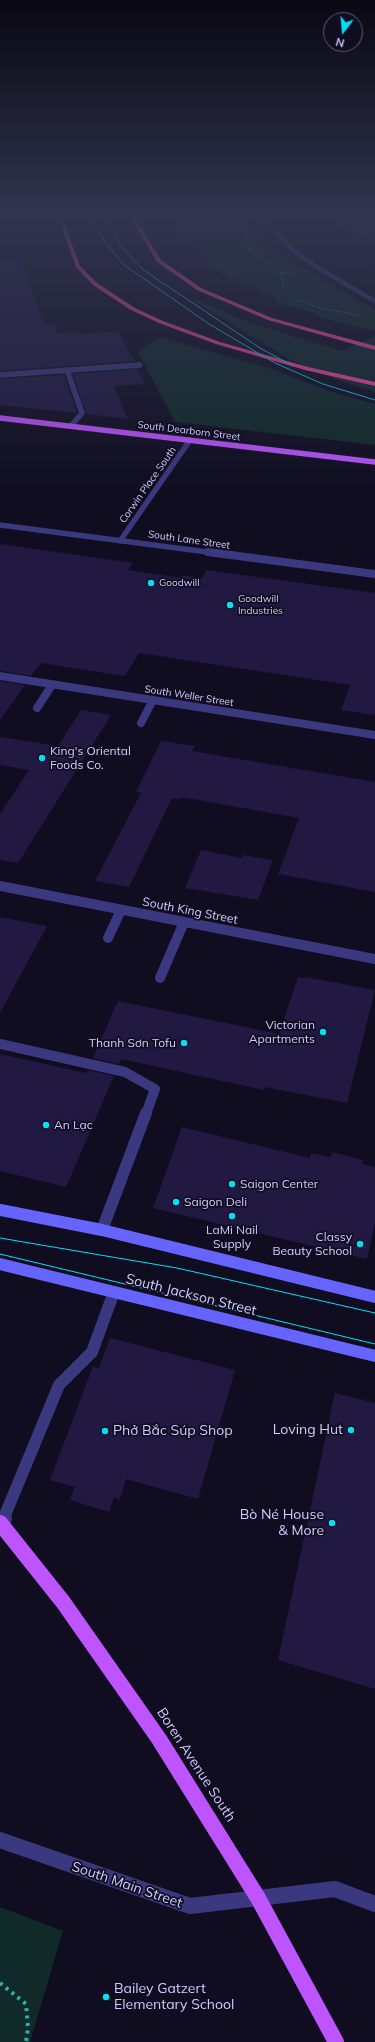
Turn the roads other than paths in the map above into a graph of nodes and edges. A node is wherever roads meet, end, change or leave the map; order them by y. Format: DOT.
graph roads {
  1 [pos="134,309"];
  2 [pos="247,309"];
  3 [pos="375,348"];
  4 [pos="259,355"];
  5 [pos="140,365"];
  6 [pos="66,370"];
  7 [pos="0,375"];
  8 [pos="375,378"];
  9 [pos="375,384"];
  10 [pos="0,418"];
  11 [pos="71,426"];
  12 [pos="190,440"];
  13 [pos="375,462"];
  14 [pos="0,525"];
  15 [pos="120,541"];
  16 [pos="375,574"];
  17 [pos="0,676"];
  18 [pos="52,684"];
  19 [pos="152,700"];
  20 [pos="37,708"];
  21 [pos="141,723"];
  22 [pos="375,735"];
  23 [pos="0,886"];
  24 [pos="122,910"];
  25 [pos="184,922"];
  26 [pos="108,938"];
  27 [pos="375,959"];
  28 [pos="160,978"];
  29 [pos="0,1044"];
  30 [pos="0,1210"];
  31 [pos="102,1230"];
  32 [pos="0,1264"];
  33 [pos="114,1292"];
  34 [pos="375,1297"];
  35 [pos="375,1356"];
  36 [pos="1,1524"];
  37 [pos="0,1840"];
  38 [pos="258,1898"];
  39 [pos="375,1904"];
  40 [pos="336,2042"];
  1 -- 4 [label="highway"];
  2 -- 3 [label="highway"];
  4 -- 8 [label="highway"];
  4 -- 9 [label="highway"];
  5 -- 6 [label="street"];
  6 -- 7 [label="street"];
  6 -- 11 [label="street"];
  10 -- 11 [label="main road, South Dearborn Street"];
  11 -- 12 [label="main road, South Dearborn Street"];
  12 -- 13 [label="main road, South Dearborn Street"];
  12 -- 15 [label="street, Corwin Place South"];
  14 -- 15 [label="street, South Lane Street"];
  15 -- 16 [label="street, South Lane Street"];
  17 -- 18 [label="street, South Weller Street"];
  18 -- 19 [label="street, South Weller Street"];
  18 -- 20 [label="street"];
  19 -- 21 [label="street"];
  19 -- 22 [label="street, South Weller Street"];
  23 -- 24 [label="street, South King Street"];
  24 -- 25 [label="street, South King Street"];
  24 -- 26 [label="street"];
  25 -- 27 [label="street, South King Street"];
  25 -- 28 [label="street"];
  29 -- 31 [label="street"];
  30 -- 31 [label="main road"];
  31 -- 34 [label="main road"];
  32 -- 33 [label="main road, South Jackson Street"];
  33 -- 35 [label="main road, South Jackson Street"];
  33 -- 36 [label="street"];
  36 -- 38 [label="main road, Boren Avenue South"];
  37 -- 38 [label="street, South Main Street"];
  38 -- 39 [label="street, South Main Street"];
  38 -- 40 [label="main road, Boren Avenue South"];
}
